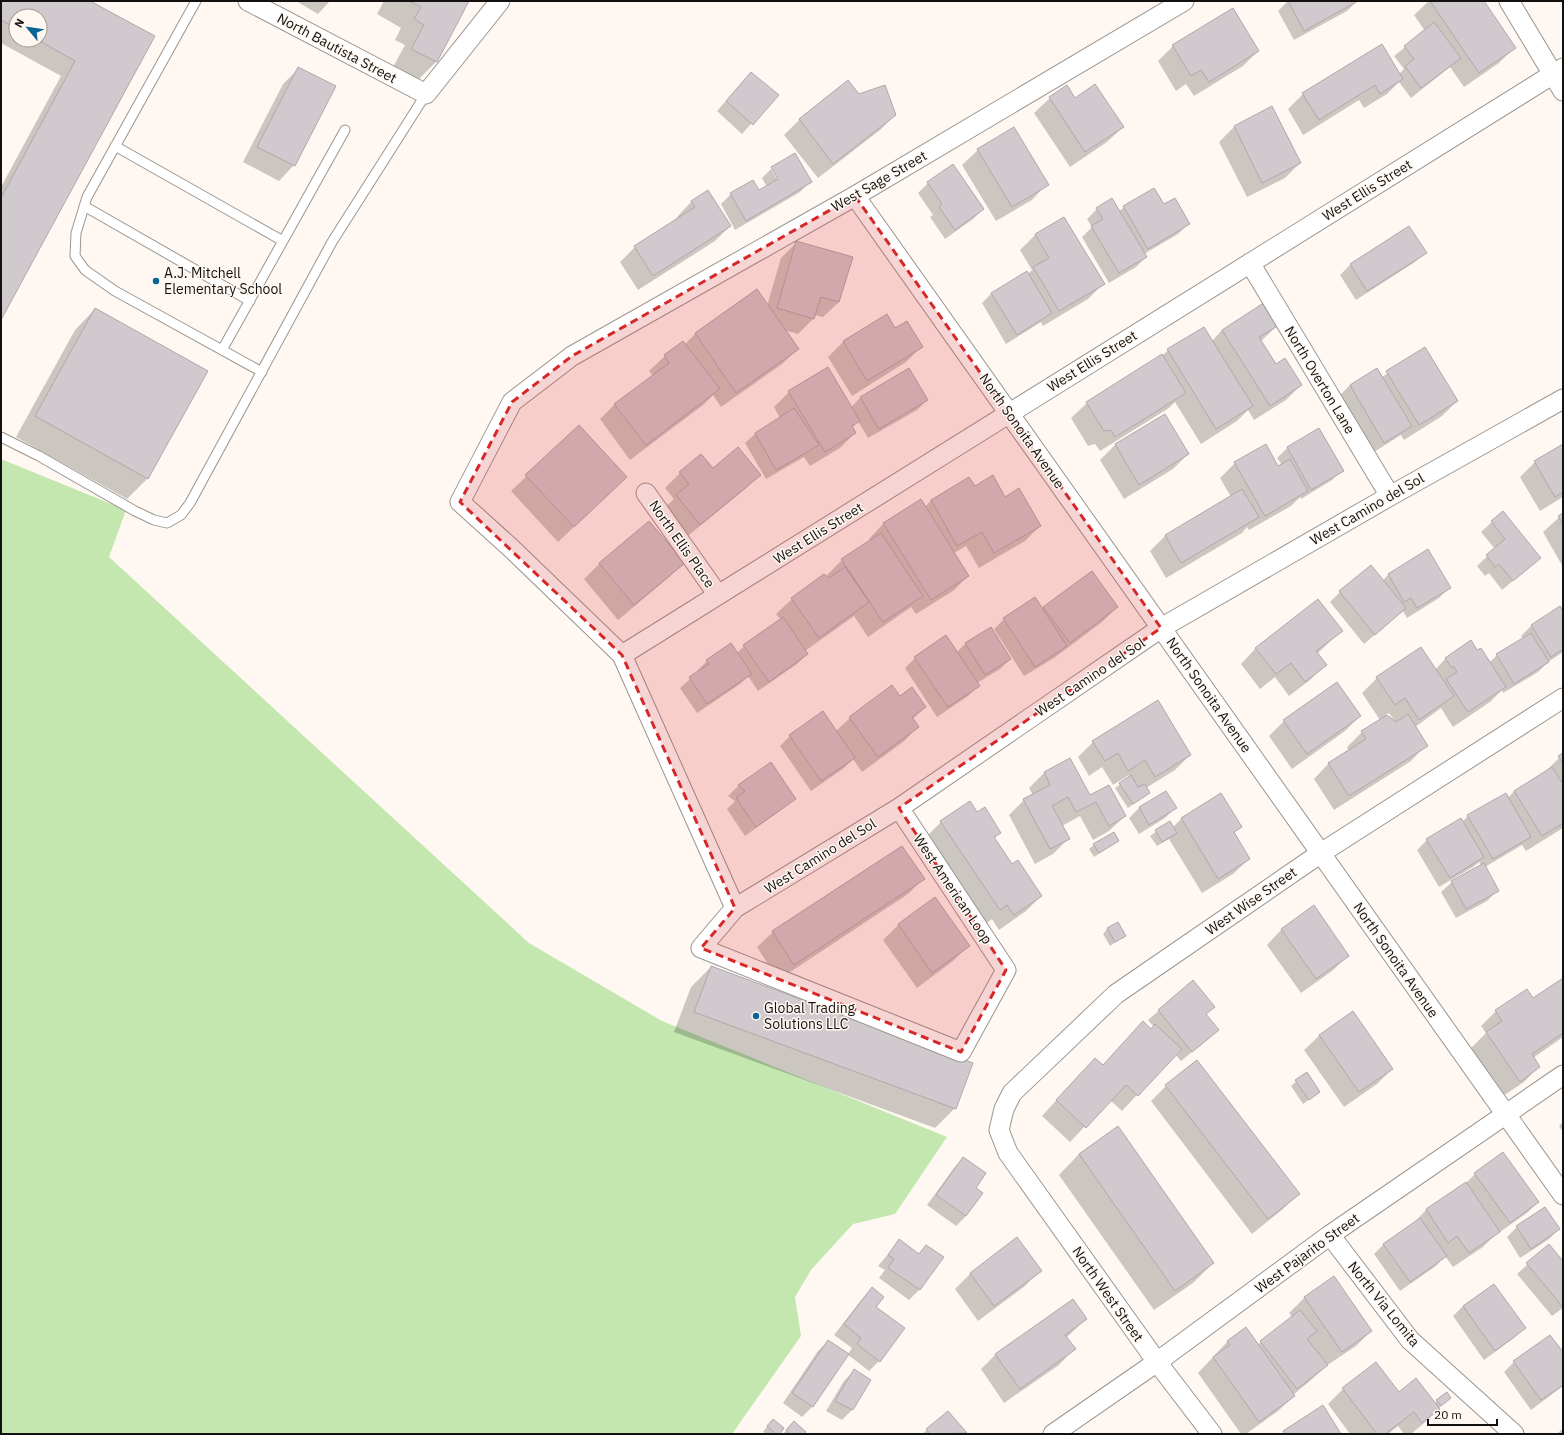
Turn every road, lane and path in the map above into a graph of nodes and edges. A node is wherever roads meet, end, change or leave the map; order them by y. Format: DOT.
graph roads {
  1 [pos="196,1"];
  2 [pos="248,1"];
  3 [pos="500,1"];
  4 [pos="1184,1"];
  5 [pos="1509,1"];
  6 [pos="1558,71"];
  7 [pos="1563,91"];
  8 [pos="426,94"];
  9 [pos="345,130"];
  10 [pos="115,146"];
  11 [pos="855,196"];
  12 [pos="84,206"];
  13 [pos="283,241"];
  14 [pos="1250,263"];
  15 [pos="250,301"];
  16 [pos="222,350"];
  17 [pos="262,372"];
  18 [pos="1563,399"];
  19 [pos="1009,413"];
  20 [pos="1,437"];
  21 [pos="646,494"];
  22 [pos="1390,496"];
  23 [pos="718,595"];
  24 [pos="1161,628"];
  25 [pos="622,655"];
  26 [pos="1563,698"];
  27 [pos="899,808"];
  28 [pos="1321,853"];
  29 [pos="735,908"];
  30 [pos="701,948"];
  31 [pos="1563,1075"];
  32 [pos="1506,1114"];
  33 [pos="1008,1153"];
  34 [pos="1563,1195"];
  35 [pos="1330,1235"];
  36 [pos="1157,1362"];
  37 [pos="1053,1434"];
  38 [pos="1212,1434"];
  39 [pos="1514,1434"];
  1 -- 10 [label="lane"];
  2 -- 8 [label="street, North Bautista Street"];
  3 -- 8 [label="street"];
  4 -- 11 [label="street, West Sage Street"];
  5 -- 6 [label="street"];
  6 -- 7 [label="street"];
  6 -- 14 [label="street, West Ellis Street"];
  8 -- 17 [label="lane"];
  9 -- 13 [label="lane"];
  10 -- 12 [label="lane"];
  10 -- 13 [label="lane"];
  11 -- 19 [label="street, North Sonoita Avenue"];
  11 -- 25 [label="street, West Sage Street"];
  12 -- 15 [label="lane"];
  12 -- 16 [label="lane"];
  13 -- 15 [label="lane"];
  14 -- 19 [label="street, West Ellis Street"];
  14 -- 22 [label="street, North Overton Lane"];
  15 -- 16 [label="lane"];
  16 -- 17 [label="lane"];
  17 -- 20 [label="lane"];
  18 -- 22 [label="street, West Camino del Sol"];
  19 -- 23 [label="street, West Ellis Street"];
  19 -- 24 [label="street, North Sonoita Avenue"];
  21 -- 23 [label="street, North Ellis Place"];
  22 -- 24 [label="street, West Camino del Sol"];
  23 -- 25 [label="street, West Ellis Street"];
  24 -- 27 [label="street, West Camino del Sol"];
  24 -- 28 [label="street, North Sonoita Avenue"];
  25 -- 29 [label="street"];
  26 -- 28 [label="street, West Wise Street"];
  27 -- 29 [label="street, West Camino del Sol"];
  27 -- 30 [label="street, West American Loop"];
  28 -- 32 [label="street, North Sonoita Avenue"];
  28 -- 33 [label="street, West Wise Street"];
  29 -- 30 [label="street, West Camino del Sol"];
  31 -- 32 [label="street, West Pajarito Street"];
  32 -- 34 [label="street, North Sonoita Avenue"];
  32 -- 35 [label="street, West Pajarito Street"];
  33 -- 36 [label="street, North West Street"];
  35 -- 36 [label="street, West Pajarito Street"];
  35 -- 39 [label="street, North Via Lomita"];
  36 -- 37 [label="street, West Pajarito Street"];
  36 -- 38 [label="street, North West Street"];
}
